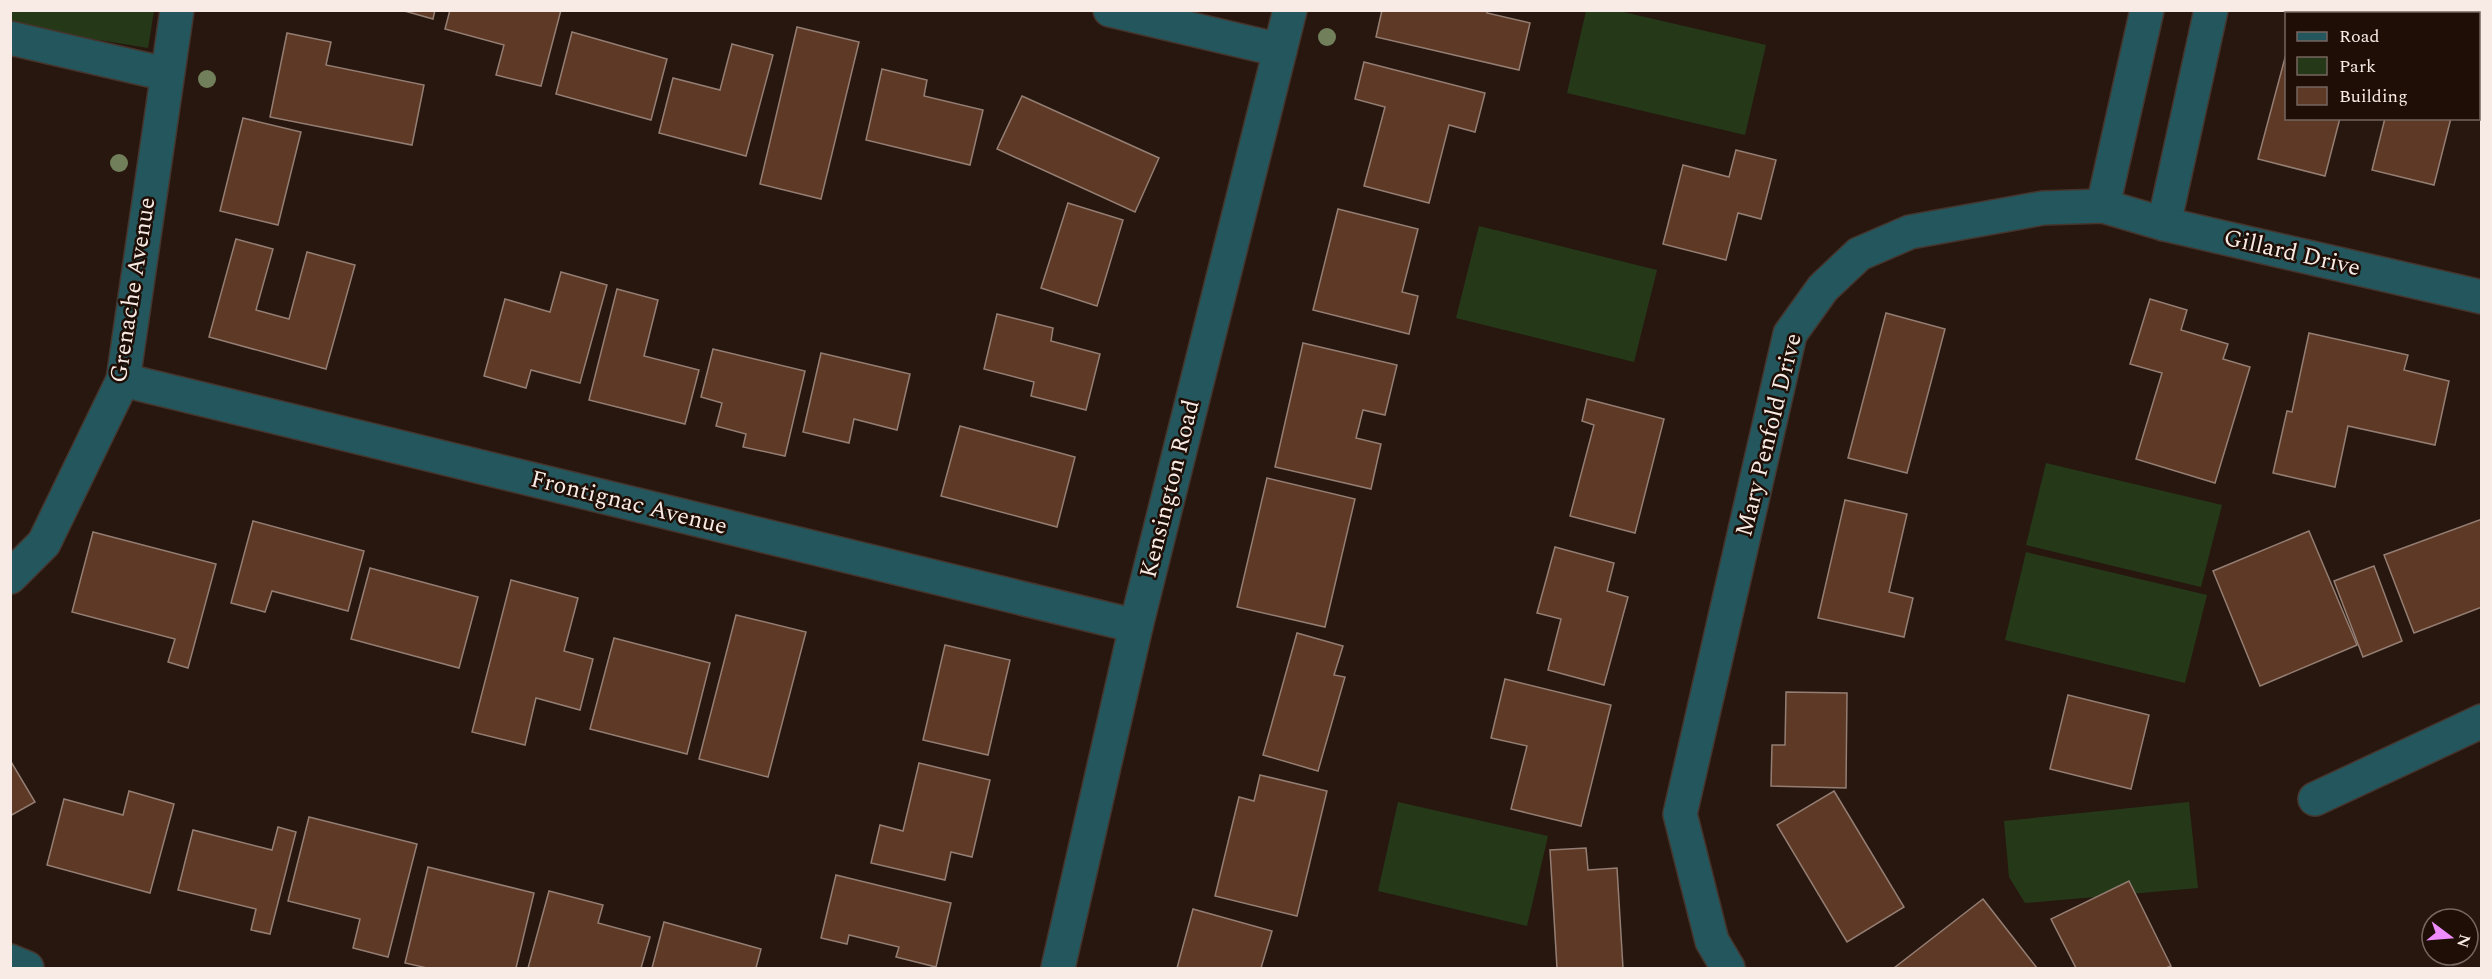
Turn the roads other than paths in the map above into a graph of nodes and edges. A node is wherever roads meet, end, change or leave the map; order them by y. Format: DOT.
graph roads {
  1 [pos="177,10"];
  2 [pos="1110,10"];
  3 [pos="1290,10"];
  4 [pos="2147,10"];
  5 [pos="2211,10"];
  6 [pos="10,38"];
  7 [pos="1280,50"];
  8 [pos="166,74"];
  9 [pos="2103,206"];
  10 [pos="2164,224"];
  11 [pos="2481,297"];
  12 [pos="123,380"];
  13 [pos="10,577"];
  14 [pos="1136,626"];
  15 [pos="2481,721"];
  16 [pos="2314,799"];
  17 [pos="10,961"];
  18 [pos="27,969"];
  19 [pos="1058,969"];
  20 [pos="1728,969"];
  1 -- 8 [label="street, Grenache Avenue"];
  2 -- 7 [label="street"];
  3 -- 7 [label="street, Kensington Road"];
  4 -- 9 [label="street"];
  5 -- 10 [label="street"];
  6 -- 8 [label="street"];
  7 -- 14 [label="street, Kensington Road"];
  8 -- 12 [label="street, Grenache Avenue"];
  9 -- 10 [label="street, Gillard Drive"];
  9 -- 20 [label="street, Mary Penfold Drive"];
  10 -- 11 [label="street, Gillard Drive"];
  12 -- 13 [label="street, Grenache Avenue"];
  12 -- 14 [label="street, Frontignac Avenue"];
  14 -- 19 [label="street, Kensington Road"];
  15 -- 16 [label="street"];
  17 -- 18 [label="street"];
}
